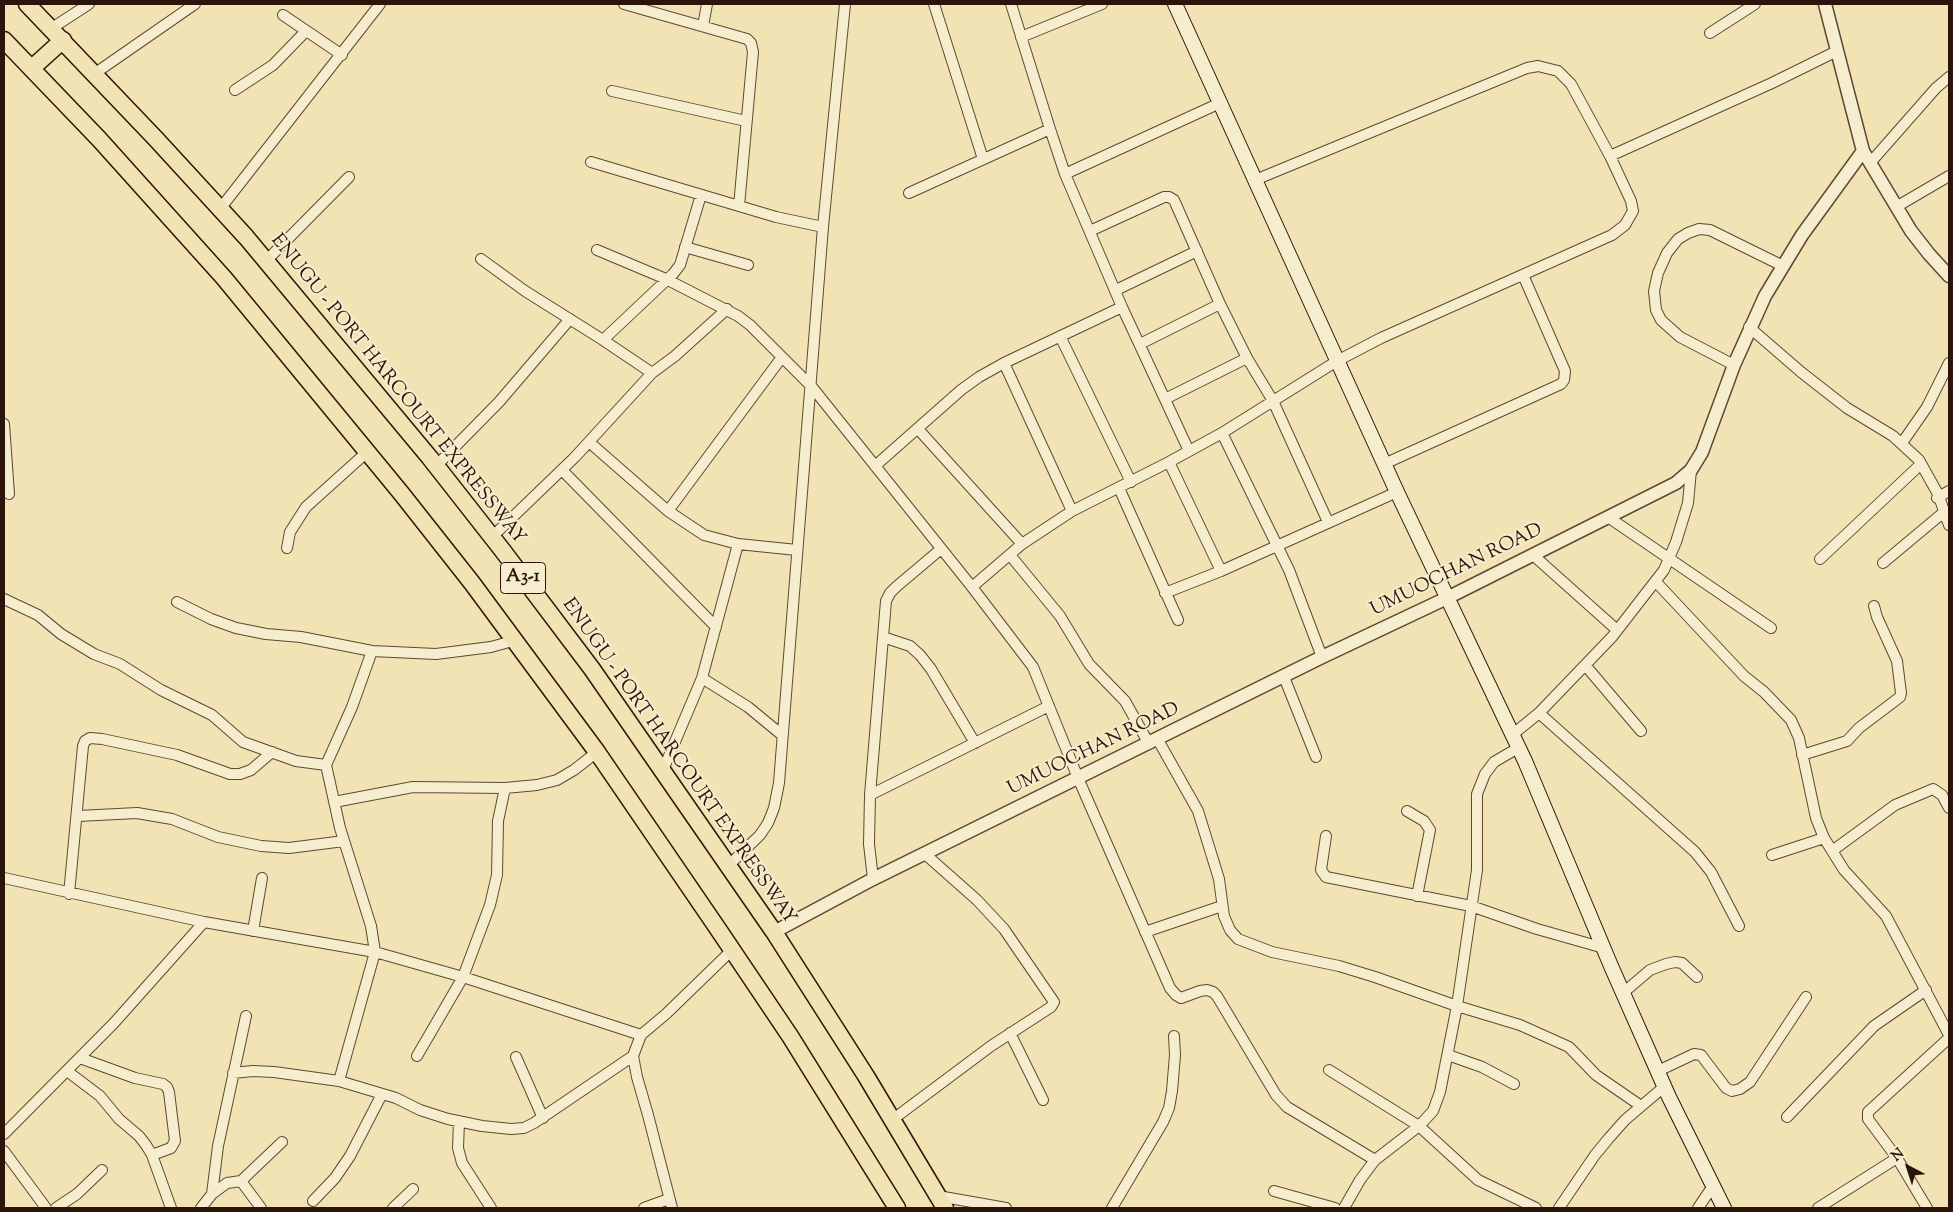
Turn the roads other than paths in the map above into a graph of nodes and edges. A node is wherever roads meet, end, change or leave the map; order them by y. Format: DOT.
graph roads {
  1 [pos="27,4"];
  2 [pos="89,4"];
  3 [pos="195,4"];
  4 [pos="380,4"];
  5 [pos="624,4"];
  6 [pos="706,4"];
  7 [pos="845,4"];
  8 [pos="934,4"];
  9 [pos="1011,4"];
  10 [pos="1175,4"];
  11 [pos="1755,4"];
  12 [pos="1825,4"];
  13 [pos="1096,5"];
  14 [pos="283,16"];
  15 [pos="703,26"];
  16 [pos="52,28"];
  17 [pos="306,31"];
  18 [pos="1710,33"];
  19 [pos="1021,37"];
  20 [pos="4,40"];
  21 [pos="63,40"];
  22 [pos="1837,51"];
  23 [pos="342,55"];
  24 [pos="32,68"];
  25 [pos="94,74"];
  26 [pos="1949,77"];
  27 [pos="235,90"];
  28 [pos="612,92"];
  29 [pos="1220,103"];
  30 [pos="746,121"];
  31 [pos="1050,129"];
  32 [pos="1863,151"];
  33 [pos="1610,156"];
  34 [pos="983,159"];
  35 [pos="591,162"];
  36 [pos="1870,163"];
  37 [pos="1066,174"];
  38 [pos="1949,176"];
  39 [pos="349,177"];
  40 [pos="1255,180"];
  41 [pos="909,193"];
  42 [pos="701,195"];
  43 [pos="739,206"];
  44 [pos="1896,207"];
  45 [pos="220,209"];
  46 [pos="823,228"];
  47 [pos="1090,231"];
  48 [pos="685,247"];
  49 [pos="597,250"];
  50 [pos="1197,251"];
  51 [pos="481,260"];
  52 [pos="266,261"];
  53 [pos="748,265"];
  54 [pos="1783,266"];
  55 [pos="1523,275"];
  56 [pos="1949,276"];
  57 [pos="666,279"];
  58 [pos="1116,290"];
  59 [pos="1220,304"];
  60 [pos="1122,307"];
  61 [pos="727,309"];
  62 [pos="570,319"];
  63 [pos="1749,327"];
  64 [pos="1060,336"];
  65 [pos="603,340"];
  66 [pos="1140,344"];
  67 [pos="782,358"];
  68 [pos="1247,358"];
  69 [pos="1337,361"];
  70 [pos="1004,363"];
  71 [pos="1949,363"];
  72 [pos="1734,365"];
  73 [pos="652,373"];
  74 [pos="812,387"];
  75 [pos="1166,399"];
  76 [pos="1273,401"];
  77 [pos="4,424"];
  78 [pos="918,429"];
  79 [pos="1222,433"];
  80 [pos="589,442"];
  81 [pos="1902,444"];
  82 [pos="1189,451"];
  83 [pos="367,452"];
  84 [pos="1169,462"];
  85 [pos="1384,464"];
  86 [pos="1921,464"];
  87 [pos="436,466"];
  88 [pos="874,466"];
  89 [pos="562,470"];
  90 [pos="1691,470"];
  91 [pos="1130,482"];
  92 [pos="1119,488"];
  93 [pos="1949,491"];
  94 [pos="1397,492"];
  95 [pos="9,494"];
  96 [pos="1937,498"];
  97 [pos="668,511"];
  98 [pos="1072,511"];
  99 [pos="1944,512"];
  100 [pos="1608,517"];
  101 [pos="1328,522"];
  102 [pos="1949,525"];
  103 [pos="492,537"];
  104 [pos="738,544"];
  105 [pos="1022,544"];
  106 [pos="1278,545"];
  107 [pos="287,548"];
  108 [pos="941,549"];
  109 [pos="797,550"];
  110 [pos="1010,555"];
  111 [pos="1533,555"];
  112 [pos="1669,559"];
  113 [pos="1820,559"];
  114 [pos="1883,563"];
  115 [pos="1221,570"];
  116 [pos="1656,582"];
  117 [pos="972,587"];
  118 [pos="1166,593"];
  119 [pos="1447,598"];
  120 [pos="4,599"];
  121 [pos="177,602"];
  122 [pos="1874,606"];
  123 [pos="1178,620"];
  124 [pos="716,627"];
  125 [pos="1771,628"];
  126 [pos="1617,630"];
  127 [pos="883,637"];
  128 [pos="516,640"];
  129 [pos="372,650"];
  130 [pos="1322,658"];
  131 [pos="1584,665"];
  132 [pos="1284,677"];
  133 [pos="702,678"];
  134 [pos="1049,706"];
  135 [pos="1540,713"];
  136 [pos="1641,731"];
  137 [pos="782,735"];
  138 [pos="1515,741"];
  139 [pos="1153,742"];
  140 [pos="974,743"];
  141 [pos="272,752"];
  142 [pos="597,752"];
  143 [pos="1802,755"];
  144 [pos="1316,757"];
  145 [pos="326,766"];
  146 [pos="663,770"];
  147 [pos="1078,778"];
  148 [pos="505,788"];
  149 [pos="870,794"];
  150 [pos="334,802"];
  151 [pos="1949,808"];
  152 [pos="1407,811"];
  153 [pos="78,816"];
  154 [pos="1326,836"];
  155 [pos="1824,838"];
  156 [pos="344,841"];
  157 [pos="1832,851"];
  158 [pos="925,854"];
  159 [pos="1772,855"];
  160 [pos="728,866"];
  161 [pos="4,878"];
  162 [pos="262,878"];
  163 [pos="873,879"];
  164 [pos="69,894"];
  165 [pos="1417,896"];
  166 [pos="1222,906"];
  167 [pos="1471,906"];
  168 [pos="204,922"];
  169 [pos="1739,926"];
  170 [pos="253,931"];
  171 [pos="774,932"];
  172 [pos="1145,932"];
  173 [pos="1604,948"];
  174 [pos="732,950"];
  175 [pos="375,952"];
  176 [pos="463,976"];
  177 [pos="1697,977"];
  178 [pos="1926,990"];
  179 [pos="1623,993"];
  180 [pos="1806,997"];
  181 [pos="1458,1006"];
  182 [pos="246,1016"];
  183 [pos="1010,1033"];
  184 [pos="641,1035"];
  185 [pos="1174,1036"];
  186 [pos="1949,1037"];
  187 [pos="1448,1055"];
  188 [pos="417,1056"];
  189 [pos="633,1056"];
  190 [pos="516,1057"];
  191 [pos="80,1058"];
  192 [pos="1328,1070"];
  193 [pos="67,1071"];
  194 [pos="1658,1072"];
  195 [pos="233,1073"];
  196 [pos="339,1081"];
  197 [pos="1514,1084"];
  198 [pos="1664,1086"];
  199 [pos="382,1094"];
  200 [pos="1043,1100"];
  201 [pos="1641,1106"];
  202 [pos="1787,1117"];
  203 [pos="543,1118"];
  204 [pos="892,1120"];
  205 [pos="459,1121"];
  206 [pos="1419,1126"];
  207 [pos="4,1134"];
  208 [pos="282,1142"];
  209 [pos="4,1151"];
  210 [pos="152,1155"];
  211 [pos="1897,1158"];
  212 [pos="1375,1160"];
  213 [pos="102,1170"];
  214 [pos="214,1172"];
  215 [pos="241,1181"];
  216 [pos="228,1184"];
  217 [pos="1713,1186"];
  218 [pos="413,1189"];
  219 [pos="1274,1191"];
  220 [pos="212,1194"];
  221 [pos="313,1201"];
  222 [pos="941,1202"];
  223 [pos="671,1206"];
  224 [pos="46,1208"];
  225 [pos="56,1208"];
  226 [pos="171,1208"];
  227 [pos="201,1208"];
  228 [pos="262,1208"];
  229 [pos="393,1208"];
  230 [pos="491,1208"];
  231 [pos="644,1208"];
  232 [pos="897,1208"];
  233 [pos="1006,1208"];
  234 [pos="1112,1208"];
  235 [pos="1335,1208"];
  236 [pos="1344,1208"];
  237 [pos="1536,1208"];
  238 [pos="1559,1208"];
  239 [pos="1698,1208"];
  240 [pos="1724,1208"];
  241 [pos="1818,1208"];
  242 [pos="1927,1208"];
  1 -- 16 [label="highway, ENUGU - PORT HARCOURT EXPRESSWAY / A3-1"];
  2 -- 16 [label="street"];
  3 -- 25 [label="street"];
  4 -- 23 [label="street"];
  5 -- 15 [label="street"];
  6 -- 15 [label="street"];
  7 -- 46 [label="street"];
  8 -- 34 [label="street"];
  9 -- 19 [label="street"];
  10 -- 29 [label="main road"];
  11 -- 18 [label="street"];
  12 -- 22 [label="street"];
  13 -- 19 [label="street"];
  14 -- 17 [label="street"];
  15 -- 30 [label="street"];
  16 -- 21 [label="highway, ENUGU - PORT HARCOURT EXPRESSWAY / A3-1"];
  17 -- 23 [label="street"];
  17 -- 27 [label="street"];
  19 -- 31 [label="street"];
  20 -- 24 [label="highway, A3-1"];
  21 -- 24 [label="highway"];
  21 -- 25 [label="highway, ENUGU - PORT HARCOURT EXPRESSWAY / A3-1"];
  22 -- 32 [label="street"];
  22 -- 33 [label="street"];
  23 -- 45 [label="street"];
  24 -- 83 [label="highway, A3-1"];
  25 -- 45 [label="highway, ENUGU - PORT HARCOURT EXPRESSWAY / A3-1"];
  26 -- 36 [label="street"];
  28 -- 30 [label="street"];
  29 -- 37 [label="street"];
  29 -- 40 [label="main road"];
  30 -- 43 [label="street"];
  31 -- 34 [label="street"];
  31 -- 37 [label="street"];
  32 -- 36 [label="street"];
  32 -- 54 [label="street, UMUOCHAN ROAD"];
  33 -- 40 [label="street"];
  33 -- 55 [label="street"];
  34 -- 41 [label="street"];
  35 -- 42 [label="street"];
  36 -- 44 [label="street"];
  37 -- 47 [label="street"];
  38 -- 44 [label="street"];
  39 -- 52 [label="street"];
  40 -- 69 [label="main road"];
  42 -- 43 [label="street"];
  42 -- 48 [label="street"];
  43 -- 46 [label="street"];
  44 -- 56 [label="street"];
  45 -- 52 [label="highway, ENUGU - PORT HARCOURT EXPRESSWAY / A3-1"];
  46 -- 74 [label="street"];
  47 -- 50 [label="street"];
  47 -- 58 [label="street"];
  48 -- 53 [label="street"];
  48 -- 57 [label="street"];
  49 -- 57 [label="street"];
  50 -- 58 [label="street"];
  50 -- 59 [label="street"];
  51 -- 62 [label="street"];
  52 -- 87 [label="highway, ENUGU - PORT HARCOURT EXPRESSWAY / A3-1"];
  54 -- 63 [label="street, UMUOCHAN ROAD"];
  54 -- 72 [label="street"];
  55 -- 69 [label="street"];
  55 -- 85 [label="street"];
  57 -- 61 [label="street"];
  57 -- 65 [label="street"];
  58 -- 60 [label="street"];
  59 -- 66 [label="street"];
  59 -- 68 [label="street"];
  60 -- 64 [label="street"];
  60 -- 66 [label="street"];
  61 -- 67 [label="street"];
  61 -- 73 [label="street"];
  62 -- 65 [label="street"];
  62 -- 87 [label="street"];
  63 -- 72 [label="street, UMUOCHAN ROAD"];
  63 -- 81 [label="street"];
  64 -- 70 [label="street"];
  64 -- 91 [label="street"];
  65 -- 73 [label="street"];
  66 -- 75 [label="street"];
  67 -- 74 [label="street"];
  67 -- 97 [label="street"];
  68 -- 75 [label="street"];
  68 -- 76 [label="street"];
  69 -- 76 [label="street"];
  69 -- 85 [label="main road"];
  70 -- 78 [label="street"];
  70 -- 98 [label="street"];
  71 -- 81 [label="street"];
  72 -- 90 [label="street, UMUOCHAN ROAD"];
  73 -- 80 [label="street"];
  74 -- 88 [label="street"];
  74 -- 109 [label="street"];
  75 -- 82 [label="street"];
  76 -- 79 [label="street"];
  76 -- 101 [label="street"];
  77 -- 95 [label="street"];
  78 -- 88 [label="street"];
  78 -- 105 [label="street"];
  79 -- 82 [label="street"];
  79 -- 106 [label="street"];
  80 -- 89 [label="street"];
  80 -- 97 [label="street"];
  81 -- 86 [label="street"];
  82 -- 84 [label="street"];
  83 -- 107 [label="street"];
  83 -- 128 [label="highway, A3-1"];
  84 -- 91 [label="street"];
  84 -- 115 [label="street"];
  85 -- 94 [label="main road"];
  86 -- 96 [label="street"];
  86 -- 113 [label="street"];
  87 -- 103 [label="highway, ENUGU - PORT HARCOURT EXPRESSWAY / A3-1"];
  88 -- 108 [label="street"];
  89 -- 103 [label="street"];
  89 -- 124 [label="street"];
  90 -- 100 [label="street, UMUOCHAN ROAD"];
  90 -- 112 [label="street"];
  91 -- 92 [label="street"];
  92 -- 98 [label="street"];
  92 -- 118 [label="street"];
  93 -- 96 [label="street"];
  94 -- 101 [label="street"];
  94 -- 119 [label="main road"];
  96 -- 99 [label="street"];
  97 -- 104 [label="street"];
  98 -- 105 [label="street"];
  99 -- 102 [label="street"];
  99 -- 114 [label="street"];
  100 -- 111 [label="street, UMUOCHAN ROAD"];
  100 -- 112 [label="street"];
  101 -- 106 [label="street"];
  103 -- 146 [label="highway, ENUGU - PORT HARCOURT EXPRESSWAY / A3-1"];
  104 -- 109 [label="street"];
  104 -- 124 [label="street"];
  105 -- 110 [label="street"];
  106 -- 115 [label="street"];
  106 -- 130 [label="street"];
  108 -- 117 [label="street"];
  108 -- 127 [label="street"];
  109 -- 137 [label="street"];
  110 -- 117 [label="street"];
  110 -- 139 [label="street"];
  111 -- 119 [label="street, UMUOCHAN ROAD"];
  111 -- 126 [label="street"];
  112 -- 116 [label="street"];
  112 -- 125 [label="street"];
  115 -- 118 [label="street"];
  116 -- 126 [label="street"];
  116 -- 143 [label="street"];
  117 -- 134 [label="street"];
  118 -- 123 [label="street"];
  119 -- 130 [label="street, UMUOCHAN ROAD"];
  119 -- 138 [label="main road"];
  120 -- 141 [label="street"];
  121 -- 129 [label="street"];
  122 -- 143 [label="street"];
  124 -- 133 [label="street"];
  126 -- 131 [label="street"];
  127 -- 140 [label="street"];
  127 -- 149 [label="street"];
  128 -- 129 [label="street"];
  128 -- 142 [label="highway, A3-1"];
  129 -- 145 [label="street"];
  130 -- 132 [label="street, UMUOCHAN ROAD"];
  131 -- 135 [label="street"];
  131 -- 136 [label="street"];
  132 -- 139 [label="street, UMUOCHAN ROAD"];
  132 -- 144 [label="street"];
  133 -- 137 [label="street"];
  133 -- 146 [label="street"];
  134 -- 140 [label="street"];
  134 -- 147 [label="street"];
  135 -- 138 [label="street"];
  135 -- 169 [label="street"];
  137 -- 160 [label="street"];
  138 -- 167 [label="street"];
  138 -- 173 [label="main road"];
  139 -- 147 [label="street, UMUOCHAN ROAD"];
  139 -- 166 [label="street"];
  140 -- 149 [label="street"];
  141 -- 145 [label="street"];
  141 -- 153 [label="street"];
  142 -- 148 [label="street"];
  142 -- 174 [label="highway, A3-1"];
  143 -- 155 [label="street"];
  145 -- 150 [label="street"];
  146 -- 160 [label="highway, ENUGU - PORT HARCOURT EXPRESSWAY / A3-1"];
  147 -- 158 [label="street, UMUOCHAN ROAD"];
  147 -- 172 [label="street"];
  148 -- 150 [label="street"];
  148 -- 176 [label="street"];
  149 -- 163 [label="street"];
  150 -- 156 [label="street"];
  151 -- 157 [label="street"];
  152 -- 165 [label="street"];
  153 -- 156 [label="street"];
  153 -- 164 [label="street"];
  154 -- 165 [label="street"];
  155 -- 157 [label="street"];
  155 -- 159 [label="street"];
  156 -- 175 [label="street"];
  157 -- 178 [label="street"];
  158 -- 163 [label="street, UMUOCHAN ROAD"];
  158 -- 183 [label="street"];
  160 -- 171 [label="highway, ENUGU - PORT HARCOURT EXPRESSWAY / A3-1"];
  161 -- 164 [label="street"];
  162 -- 170 [label="street"];
  163 -- 171 [label="street, UMUOCHAN ROAD"];
  164 -- 168 [label="street"];
  165 -- 167 [label="street"];
  166 -- 172 [label="street"];
  166 -- 181 [label="street"];
  167 -- 173 [label="street"];
  167 -- 181 [label="street"];
  168 -- 170 [label="street"];
  168 -- 191 [label="street"];
  170 -- 175 [label="street"];
  171 -- 204 [label="highway, ENUGU - PORT HARCOURT EXPRESSWAY / A3-1"];
  172 -- 212 [label="street"];
  173 -- 179 [label="main road"];
  174 -- 184 [label="street"];
  174 -- 232 [label="highway, A3-1"];
  175 -- 176 [label="street"];
  175 -- 196 [label="street"];
  176 -- 184 [label="street"];
  176 -- 188 [label="street"];
  177 -- 179 [label="street"];
  178 -- 186 [label="street"];
  178 -- 202 [label="street"];
  179 -- 194 [label="main road"];
  180 -- 194 [label="street"];
  181 -- 187 [label="street"];
  181 -- 201 [label="street"];
  182 -- 195 [label="street"];
  183 -- 200 [label="street"];
  183 -- 204 [label="street"];
  184 -- 189 [label="street"];
  185 -- 234 [label="street"];
  186 -- 211 [label="street"];
  187 -- 197 [label="street"];
  187 -- 206 [label="street"];
  189 -- 203 [label="street"];
  189 -- 223 [label="street"];
  190 -- 203 [label="street"];
  191 -- 193 [label="street"];
  191 -- 210 [label="street"];
  192 -- 206 [label="street"];
  193 -- 207 [label="street"];
  193 -- 210 [label="street"];
  194 -- 198 [label="main road"];
  195 -- 196 [label="street"];
  195 -- 214 [label="street"];
  196 -- 199 [label="street"];
  198 -- 201 [label="street"];
  198 -- 217 [label="main road"];
  199 -- 205 [label="street"];
  199 -- 221 [label="street"];
  201 -- 238 [label="street"];
  203 -- 205 [label="street"];
  204 -- 222 [label="highway, ENUGU - PORT HARCOURT EXPRESSWAY / A3-1"];
  205 -- 230 [label="street"];
  206 -- 212 [label="street"];
  206 -- 237 [label="street"];
  208 -- 215 [label="street"];
  209 -- 224 [label="street"];
  210 -- 226 [label="street"];
  211 -- 241 [label="street"];
  211 -- 242 [label="street"];
  212 -- 236 [label="street"];
  213 -- 225 [label="street"];
  214 -- 216 [label="street"];
  214 -- 220 [label="street"];
  215 -- 216 [label="street"];
  215 -- 228 [label="street"];
  216 -- 220 [label="street"];
  217 -- 239 [label="street"];
  217 -- 240 [label="main road"];
  218 -- 229 [label="street"];
  219 -- 235 [label="street"];
  220 -- 227 [label="street"];
  222 -- 233 [label="street"];
  223 -- 231 [label="street"];
}
